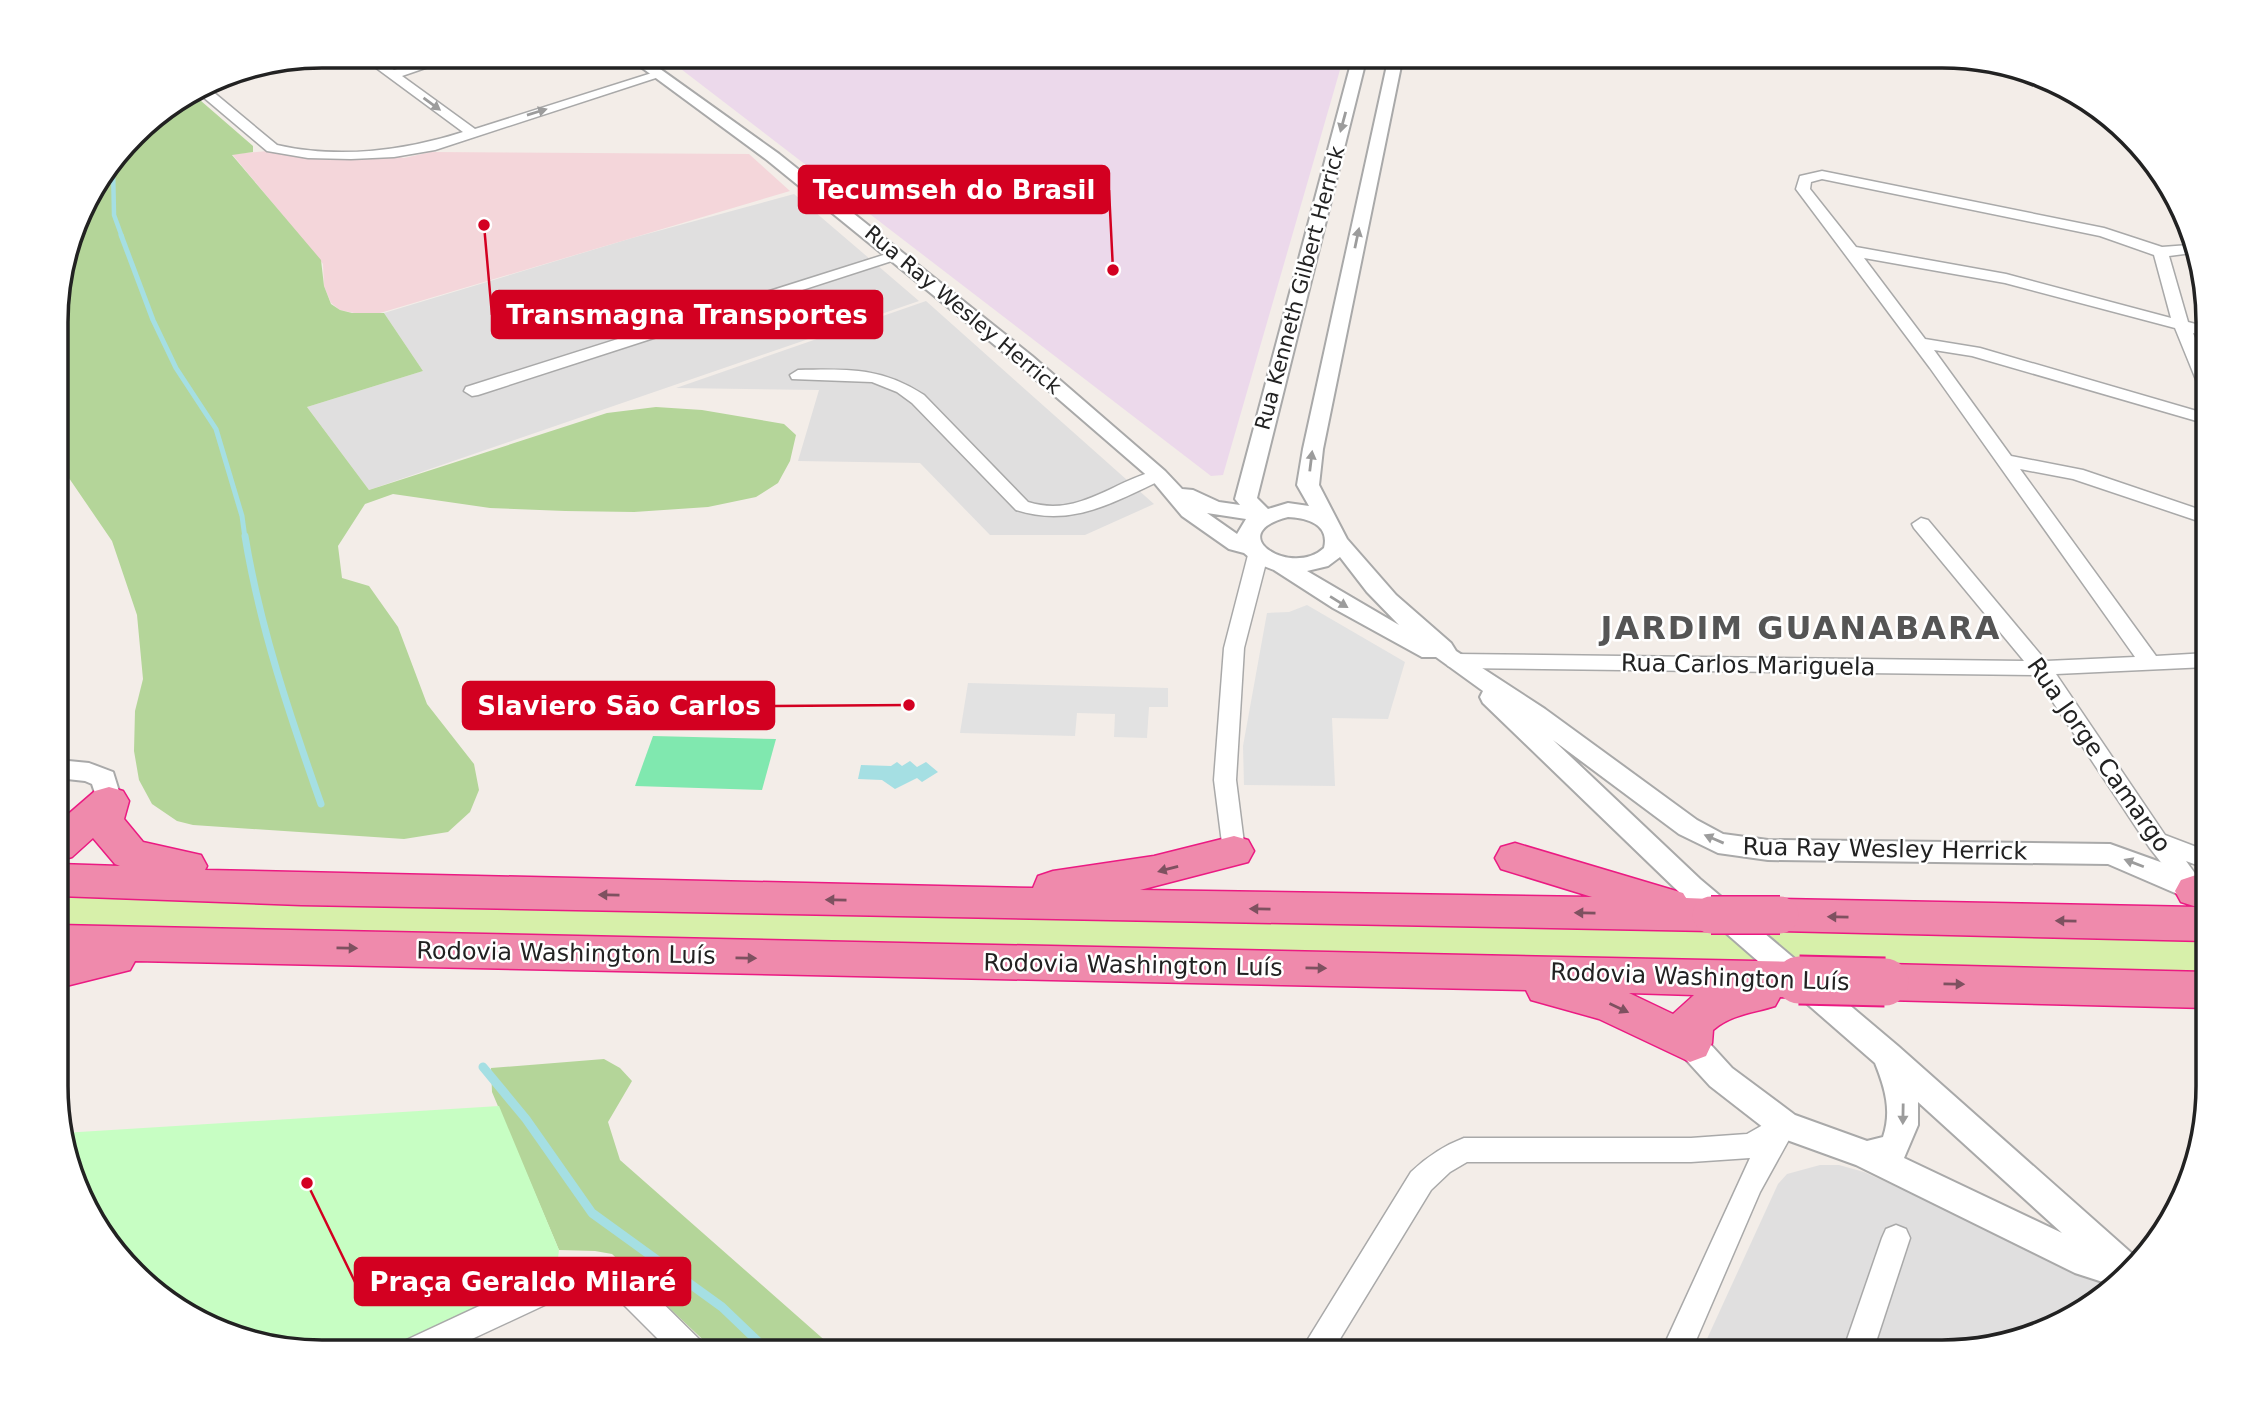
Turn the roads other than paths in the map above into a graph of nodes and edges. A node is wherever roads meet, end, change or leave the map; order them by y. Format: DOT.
graph roads {
  1 [pos="382,68"];
  2 [pos="415,68"];
  3 [pos="649,68"];
  4 [pos="1357,68"];
  5 [pos="1393,68"];
  6 [pos="392,75"];
  7 [pos="659,75"];
  8 [pos="208,95"];
  9 [pos="472,133"];
  10 [pos="2185,249"];
  11 [pos="1853,251"];
  12 [pos="2161,251"];
  13 [pos="896,256"];
  14 [pos="2181,324"];
  15 [pos="2196,329"];
  16 [pos="1923,343"];
  17 [pos="2196,360"];
  18 [pos="797,376"];
  19 [pos="472,391"];
  20 [pos="2196,416"];
  21 [pos="2003,460"];
  22 [pos="1163,481"];
  23 [pos="2196,514"];
  24 [pos="1262,515"];
  25 [pos="1921,524"];
  26 [pos="1334,533"];
  27 [pos="1254,551"];
  28 [pos="1282,565"];
  29 [pos="1451,659"];
  30 [pos="2196,660"];
  31 [pos="2150,662"];
  32 [pos="2041,668"];
  33 [pos="68,770"];
  34 [pos="109,801"];
  35 [pos="68,837"];
  36 [pos="2157,841"];
  37 [pos="1234,852"];
  38 [pos="1515,858"];
  39 [pos="68,880"];
  40 [pos="2196,882"];
  41 [pos="2196,882"];
  42 [pos="2196,888"];
  43 [pos="301,889"];
  44 [pos="2196,892"];
  45 [pos="883,901"];
  46 [pos="1706,915"];
  47 [pos="68,942"];
  48 [pos="296,947"];
  49 [pos="68,968"];
  50 [pos="1483,971"];
  51 [pos="1794,980"];
  52 [pos="1997,985"];
  53 [pos="2196,990"];
  54 [pos="2196,1005"];
  55 [pos="1689,1043"];
  56 [pos="1887,1055"];
  57 [pos="1784,1125"];
  58 [pos="1867,1155"];
  59 [pos="1896,1238"];
  60 [pos="2119,1267"];
  61 [pos="2117,1269"];
  62 [pos="438,1340"];
  63 [pos="680,1340"];
  64 [pos="1322,1340"];
  65 [pos="1681,1340"];
  66 [pos="1862,1340"];
  1 -- 6 [label="street"];
  2 -- 6 [label="street"];
  3 -- 7 [label="street, Rua Ray Wesley Herrick"];
  4 -- 24 [label="street, Rua Kenneth Gilbert Herrick, one-way"];
  26 -- 5 [label="street, one-way"];
  6 -- 9 [label="street, one-way"];
  9 -- 7 [label="street, one-way"];
  7 -- 13 [label="street, Rua Ray Wesley Herrick"];
  8 -- 9 [label="street"];
  10 -- 12 [label="street"];
  11 -- 12 [label="street"];
  11 -- 14 [label="street"];
  11 -- 16 [label="street"];
  12 -- 14 [label="street"];
  13 -- 19 [label="street"];
  13 -- 22 [label="street, Rua Ray Wesley Herrick"];
  14 -- 15 [label="street"];
  14 -- 17 [label="street"];
  16 -- 20 [label="street"];
  16 -- 21 [label="street"];
  18 -- 22 [label="street"];
  21 -- 23 [label="street"];
  21 -- 31 [label="street"];
  22 -- 24 [label="street"];
  22 -- 27 [label="street, Rua Ray Wesley Herrick"];
  24 -- 26 [label="street"];
  24 -- 27 [label="street"];
  25 -- 32 [label="street, Rua Jorge Camargo"];
  26 -- 28 [label="street"];
  26 -- 29 [label="street"];
  27 -- 28 [label="street"];
  27 -- 37 [label="street"];
  28 -- 29 [label="street, Rua Ray Wesley Herrick, one-way"];
  29 -- 32 [label="street, Rua Carlos Mariguela"];
  42 -- 29 [label="street, Rua Ray Wesley Herrick, one-way"];
  29 -- 56 [label="street"];
  30 -- 31 [label="street, Rua Carlos Mariguela"];
  31 -- 32 [label="street, Rua Carlos Mariguela"];
  32 -- 36 [label="street, Rua Jorge Camargo"];
  33 -- 34 [label="street"];
  34 -- 35 [label="highway"];
  34 -- 43 [label="highway"];
  36 -- 40 [label="street"];
  36 -- 41 [label="street, Rua Jorge Camargo"];
  37 -- 45 [label="highway, one-way"];
  38 -- 46 [label="highway"];
  39 -- 43 [label="highway"];
  45 -- 43 [label="highway, one-way"];
  44 -- 46 [label="highway, one-way, bridge"];
  46 -- 45 [label="highway, one-way"];
  47 -- 48 [label="highway, Rodovia Washington Luís"];
  48 -- 49 [label="highway"];
  48 -- 50 [label="highway, Rodovia Washington Luís, one-way"];
  50 -- 51 [label="highway, Rodovia Washington Luís"];
  50 -- 55 [label="highway, one-way"];
  51 -- 52 [label="highway, Rodovia Washington Luís, one-way, bridge"];
  51 -- 55 [label="highway"];
  52 -- 53 [label="highway, Rodovia Washington Luís"];
  52 -- 54 [label="highway"];
  55 -- 57 [label="street"];
  56 -- 58 [label="street, one-way"];
  56 -- 60 [label="street"];
  57 -- 58 [label="street"];
  57 -- 64 [label="street"];
  57 -- 65 [label="street"];
  58 -- 61 [label="street"];
  59 -- 66 [label="street"];
  62 -- 63 [label="street"];
}
